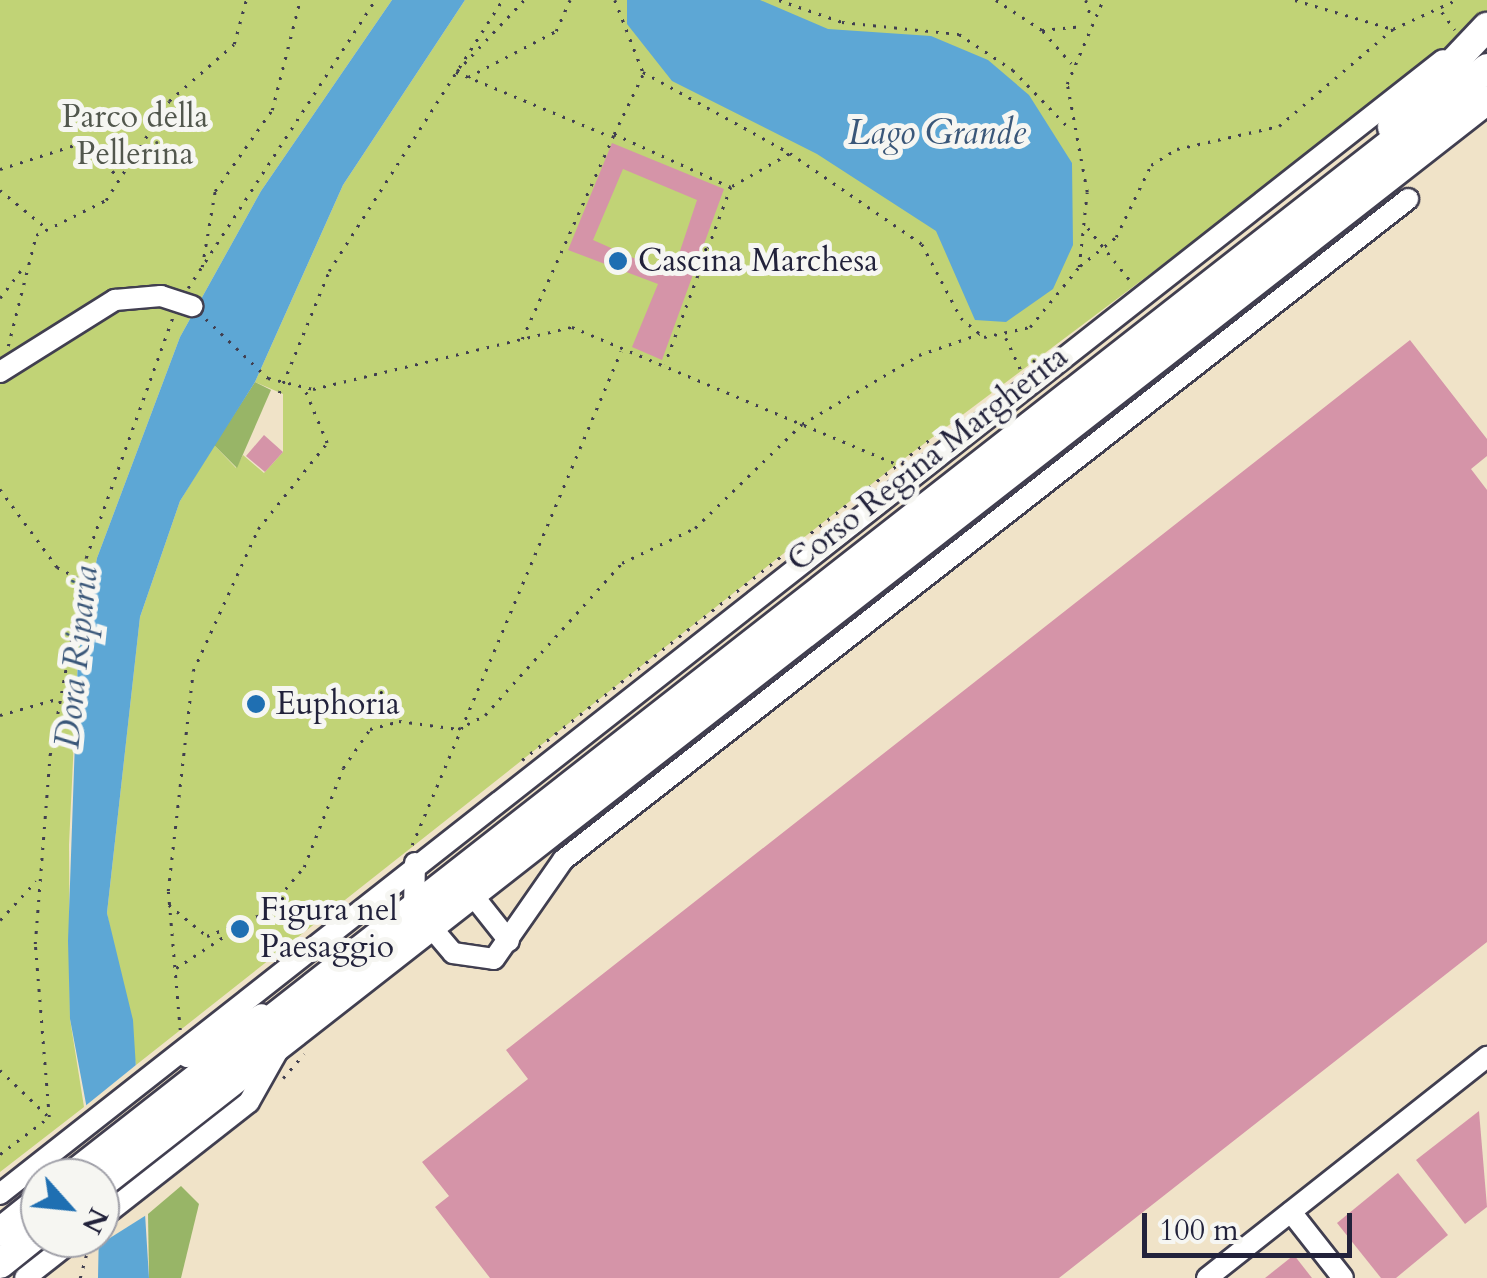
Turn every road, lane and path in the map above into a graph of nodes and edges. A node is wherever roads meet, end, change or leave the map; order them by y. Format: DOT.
graph roads {
  1 [pos="246,0"];
  2 [pos="300,0"];
  3 [pos="375,0"];
  4 [pos="502,0"];
  5 [pos="524,0"];
  6 [pos="570,0"];
  7 [pos="615,0"];
  8 [pos="779,0"];
  9 [pos="996,0"];
  10 [pos="1086,0"];
  11 [pos="1103,0"];
  12 [pos="1295,0"];
  13 [pos="1456,0"];
  14 [pos="1442,10"];
  15 [pos="1091,17"];
  16 [pos="1087,25"];
  17 [pos="1393,29"];
  18 [pos="1042,30"];
  19 [pos="1476,35"];
  20 [pos="1071,64"];
  21 [pos="1487,68"];
  22 [pos="456,72"];
  23 [pos="643,72"];
  24 [pos="468,77"];
  25 [pos="1487,100"];
  26 [pos="1068,127"];
  27 [pos="614,134"];
  28 [pos="607,135"];
  29 [pos="790,153"];
  30 [pos="1362,164"];
  31 [pos="0,169"];
  32 [pos="120,177"];
  33 [pos="730,187"];
  34 [pos="0,190"];
  35 [pos="1408,199"];
  36 [pos="44,226"];
  37 [pos="1088,227"];
  38 [pos="1102,246"];
  39 [pos="27,263"];
  40 [pos="202,267"];
  41 [pos="1079,268"];
  42 [pos="0,298"];
  43 [pos="1144,298"];
  44 [pos="186,303"];
  45 [pos="980,334"];
  46 [pos="1005,336"];
  47 [pos="521,340"];
  48 [pos="621,350"];
  49 [pos="3,363"];
  50 [pos="664,366"];
  51 [pos="1020,370"];
  52 [pos="282,383"];
  53 [pos="303,387"];
  54 [pos="280,393"];
  55 [pos="802,424"];
  56 [pos="910,483"];
  57 [pos="0,488"];
  58 [pos="82,579"];
  59 [pos="59,699"];
  60 [pos="0,714"];
  61 [pos="458,730"];
  62 [pos="414,856"];
  63 [pos="37,880"];
  64 [pos="471,892"];
  65 [pos="169,905"];
  66 [pos="422,917"];
  67 [pos="0,920"];
  68 [pos="225,936"];
  69 [pos="509,941"];
  70 [pos="175,970"];
  71 [pos="322,980"];
  72 [pos="175,1039"];
  73 [pos="295,1046"];
  74 [pos="1487,1057"];
  75 [pos="0,1070"];
  76 [pos="150,1077"];
  77 [pos="274,1088"];
  78 [pos="49,1117"];
  79 [pos="159,1121"];
  80 [pos="0,1154"];
  81 [pos="101,1158"];
  82 [pos="120,1163"];
  83 [pos="0,1194"];
  84 [pos="120,1203"];
  85 [pos="1291,1212"];
  86 [pos="20,1216"];
  87 [pos="0,1232"];
  88 [pos="20,1248"];
  89 [pos="50,1258"];
  90 [pos="0,1264"];
  91 [pos="25,1278"];
  92 [pos="1207,1278"];
  93 [pos="1343,1278"];
  1 -- 32 [label="path"];
  2 -- 40 [label="path"];
  3 -- 40 [label="path"];
  4 -- 22 [label="path"];
  5 -- 22 [label="path"];
  6 -- 24 [label="path"];
  7 -- 23 [label="path"];
  8 -- 26 [label="path"];
  9 -- 18 [label="path"];
  10 -- 15 [label="path"];
  11 -- 15 [label="path"];
  12 -- 17 [label="path"];
  13 -- 14 [label="path"];
  14 -- 17 [label="path"];
  14 -- 19 [label="path"];
  15 -- 16 [label="path"];
  16 -- 18 [label="path"];
  16 -- 20 [label="path"];
  17 -- 38 [label="path"];
  18 -- 20 [label="path"];
  19 -- 30 [label="main road"];
  19 -- 43 [label="street, Corso Regina Margherita"];
  20 -- 26 [label="path"];
  21 -- 30 [label="main road, Corso Regina Margherita"];
  22 -- 24 [label="path"];
  22 -- 52 [label="path"];
  23 -- 27 [label="path"];
  23 -- 29 [label="path"];
  24 -- 28 [label="path"];
  25 -- 64 [label="main road, Corso Regina Margherita"];
  26 -- 37 [label="path"];
  27 -- 28 [label="path"];
  27 -- 33 [label="path"];
  28 -- 47 [label="path"];
  29 -- 33 [label="path"];
  29 -- 45 [label="path"];
  30 -- 66 [label="main road, Corso Regina Margherita"];
  31 -- 32 [label="path"];
  32 -- 36 [label="path"];
  33 -- 50 [label="path"];
  34 -- 36 [label="path"];
  35 -- 69 [label="street"];
  36 -- 39 [label="path"];
  37 -- 38 [label="path"];
  37 -- 41 [label="path"];
  38 -- 41 [label="path"];
  38 -- 43 [label="path"];
  39 -- 42 [label="path"];
  39 -- 49 [label="path"];
  40 -- 44 [label="path"];
  41 -- 46 [label="path"];
  43 -- 56 [label="street, Corso Regina Margherita"];
  44 -- 49 [label="street"];
  44 -- 52 [label="path, Corso Regina Margherita"];
  44 -- 58 [label="path"];
  45 -- 46 [label="path"];
  45 -- 55 [label="path"];
  46 -- 51 [label="path"];
  47 -- 48 [label="path, Corso Regina Margherita"];
  47 -- 53 [label="path, Corso Regina Margherita"];
  48 -- 50 [label="path, Corso Regina Margherita"];
  48 -- 61 [label="path"];
  50 -- 55 [label="path, Corso Regina Margherita"];
  52 -- 53 [label="path, Corso Regina Margherita"];
  52 -- 54 [label="path"];
  53 -- 65 [label="path"];
  55 -- 56 [label="path, Corso Regina Margherita"];
  55 -- 61 [label="path"];
  56 -- 62 [label="street, Corso Regina Margherita"];
  57 -- 58 [label="path"];
  58 -- 59 [label="path"];
  59 -- 60 [label="path"];
  59 -- 63 [label="path"];
  61 -- 62 [label="path"];
  61 -- 68 [label="path"];
  62 -- 66 [label="street"];
  62 -- 76 [label="street, Corso Regina Margherita"];
  63 -- 67 [label="path"];
  63 -- 78 [label="path"];
  64 -- 66 [label="main road, Corso Regina Margherita"];
  64 -- 69 [label="street"];
  65 -- 68 [label="path"];
  65 -- 70 [label="path"];
  66 -- 69 [label="street"];
  66 -- 71 [label="main road, Corso Regina Margherita"];
  66 -- 73 [label="main road, Corso Regina Margherita"];
  68 -- 70 [label="path"];
  70 -- 72 [label="path"];
  71 -- 76 [label="street, Corso Regina Margherita"];
  71 -- 79 [label="main road, Corso Regina Margherita"];
  73 -- 77 [label="path"];
  73 -- 79 [label="main road, Corso Regina Margherita"];
  73 -- 84 [label="street, Corso Regina Margherita"];
  74 -- 85 [label="street"];
  75 -- 78 [label="path"];
  76 -- 83 [label="street, Corso Regina Margherita"];
  78 -- 80 [label="path"];
  79 -- 81 [label="main road, Corso Regina Margherita"];
  79 -- 82 [label="main road, Corso Regina Margherita"];
  85 -- 92 [label="street"];
  85 -- 93 [label="street"];
  86 -- 87 [label="main road"];
  88 -- 90 [label="main road"];
  89 -- 91 [label="street"];
}
